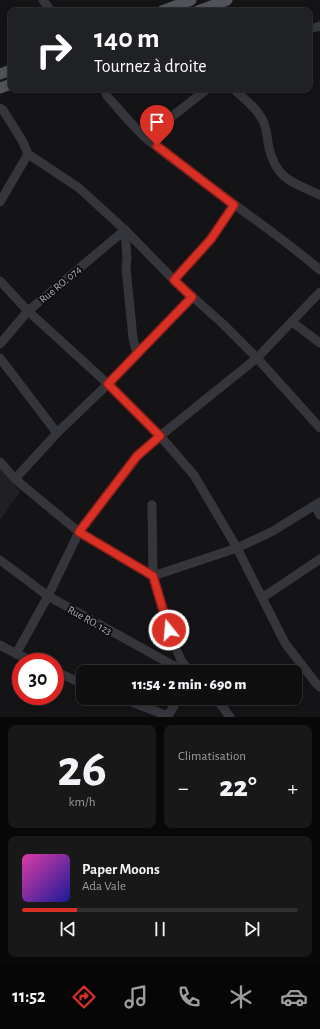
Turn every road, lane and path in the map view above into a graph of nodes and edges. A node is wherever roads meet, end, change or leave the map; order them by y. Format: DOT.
graph roads {
  1 [pos="191,0"];
  2 [pos="227,0"];
  3 [pos="170,8"];
  4 [pos="206,8"];
  5 [pos="105,92"];
  6 [pos="203,92"];
  7 [pos="237,92"];
  8 [pos="0,108"];
  9 [pos="146,138"];
  10 [pos="28,154"];
  11 [pos="320,195"];
  12 [pos="0,202"];
  13 [pos="234,205"];
  14 [pos="125,230"];
  15 [pos="320,270"];
  16 [pos="174,280"];
  17 [pos="0,281"];
  18 [pos="320,292"];
  19 [pos="192,297"];
  20 [pos="28,311"];
  21 [pos="292,322"];
  22 [pos="320,343"];
  23 [pos="0,344"];
  24 [pos="137,354"];
  25 [pos="0,358"];
  26 [pos="257,358"];
  27 [pos="108,384"];
  28 [pos="320,428"];
  29 [pos="57,433"];
  30 [pos="160,436"];
  31 [pos="0,462"];
  32 [pos="15,479"];
  33 [pos="317,504"];
  34 [pos="152,505"];
  35 [pos="320,514"];
  36 [pos="79,532"];
  37 [pos="237,548"];
  38 [pos="320,559"];
  39 [pos="0,560"];
  40 [pos="153,576"];
  41 [pos="48,596"];
  42 [pos="262,598"];
  43 [pos="4,647"];
  44 [pos="14,653"];
  45 [pos="17,653"];
  46 [pos="0,656"];
  47 [pos="172,665"];
  48 [pos="185,665"];
  49 [pos="64,675"];
  50 [pos="76,681"];
  51 [pos="320,687"];
  52 [pos="139,705"];
  53 [pos="174,705"];
  54 [pos="221,705"];
  55 [pos="167,716"];
  56 [pos="230,717"];
  1 -- 3 [label="main road"];
  2 -- 4 [label="main road"];
  5 -- 9 [label="street"];
  6 -- 9 [label="street"];
  7 -- 11 [label="street"];
  8 -- 10 [label="street"];
  9 -- 13 [label="street"];
  10 -- 12 [label="street"];
  10 -- 14 [label="street"];
  13 -- 15 [label="street"];
  13 -- 16 [label="street"];
  14 -- 16 [label="street"];
  14 -- 20 [label="street, Rue RO. 074"];
  14 -- 24 [label="street"];
  16 -- 19 [label="street"];
  17 -- 20 [label="street"];
  18 -- 21 [label="street"];
  19 -- 24 [label="street"];
  19 -- 26 [label="street"];
  20 -- 23 [label="street, Rue RO. 074"];
  20 -- 27 [label="street"];
  21 -- 22 [label="street"];
  21 -- 26 [label="street"];
  24 -- 27 [label="street"];
  25 -- 29 [label="street"];
  26 -- 28 [label="street"];
  26 -- 30 [label="street"];
  27 -- 29 [label="street"];
  27 -- 30 [label="street"];
  29 -- 32 [label="street"];
  30 -- 36 [label="street"];
  30 -- 37 [label="street"];
  31 -- 32 [label="street"];
  32 -- 36 [label="street"];
  33 -- 35 [label="street"];
  33 -- 37 [label="street"];
  34 -- 40 [label="street"];
  36 -- 40 [label="street"];
  36 -- 41 [label="street"];
  37 -- 40 [label="street"];
  37 -- 42 [label="street"];
  38 -- 42 [label="street"];
  39 -- 41 [label="street, Rue RO. 123"];
  40 -- 48 [label="street"];
  41 -- 45 [label="street"];
  41 -- 47 [label="street, Rue RO. 123"];
  42 -- 51 [label="street"];
  43 -- 44 [label="street"];
  43 -- 46 [label="street"];
  49 -- 50 [label="street"];
  52 -- 55 [label="street"];
  53 -- 55 [label="street"];
  54 -- 56 [label="street"];
}
